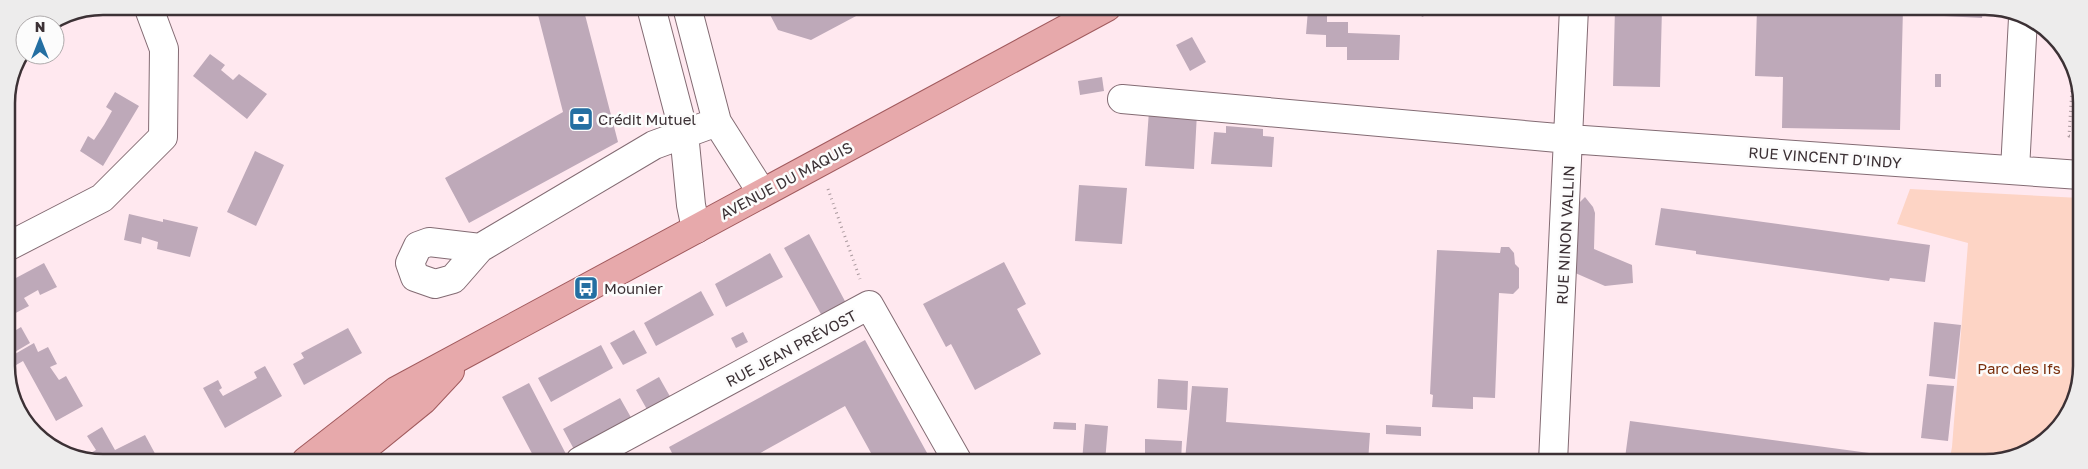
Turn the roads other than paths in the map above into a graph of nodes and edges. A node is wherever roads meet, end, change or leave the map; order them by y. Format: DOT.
graph roads {
  1 [pos="151,15"];
  2 [pos="653,15"];
  3 [pos="689,15"];
  4 [pos="1092,15"];
  5 [pos="1574,15"];
  6 [pos="2023,24"];
  7 [pos="1122,99"];
  8 [pos="717,122"];
  9 [pos="684,133"];
  10 [pos="1569,139"];
  11 [pos="2014,170"];
  12 [pos="2073,174"];
  13 [pos="762,193"];
  14 [pos="696,229"];
  15 [pos="15,244"];
  16 [pos="480,248"];
  17 [pos="466,355"];
  18 [pos="315,454"];
  19 [pos="356,454"];
  20 [pos="593,454"];
  21 [pos="953,454"];
  22 [pos="1553,454"];
  1 -- 15 [label="street"];
  2 -- 9 [label="street"];
  3 -- 8 [label="street"];
  4 -- 13 [label="main road, AVENUE DU MAQUIS"];
  5 -- 10 [label="street, RUE NINON VALLIN"];
  6 -- 11 [label="street"];
  7 -- 10 [label="street, RUE VINCENT D'INDY"];
  8 -- 9 [label="street"];
  8 -- 13 [label="street"];
  9 -- 14 [label="street"];
  9 -- 16 [label="street"];
  10 -- 11 [label="street, RUE VINCENT D'INDY"];
  10 -- 22 [label="street, RUE NINON VALLIN"];
  11 -- 12 [label="street, RUE VINCENT D'INDY"];
  13 -- 14 [label="main road, AVENUE DU MAQUIS"];
  14 -- 17 [label="main road, AVENUE DU MAQUIS"];
  17 -- 18 [label="main road, AVENUE DU MAQUIS"];
  17 -- 19 [label="main road, AVENUE DU MAQUIS"];
  20 -- 21 [label="street, RUE JEAN PRÉVOST"];
}
